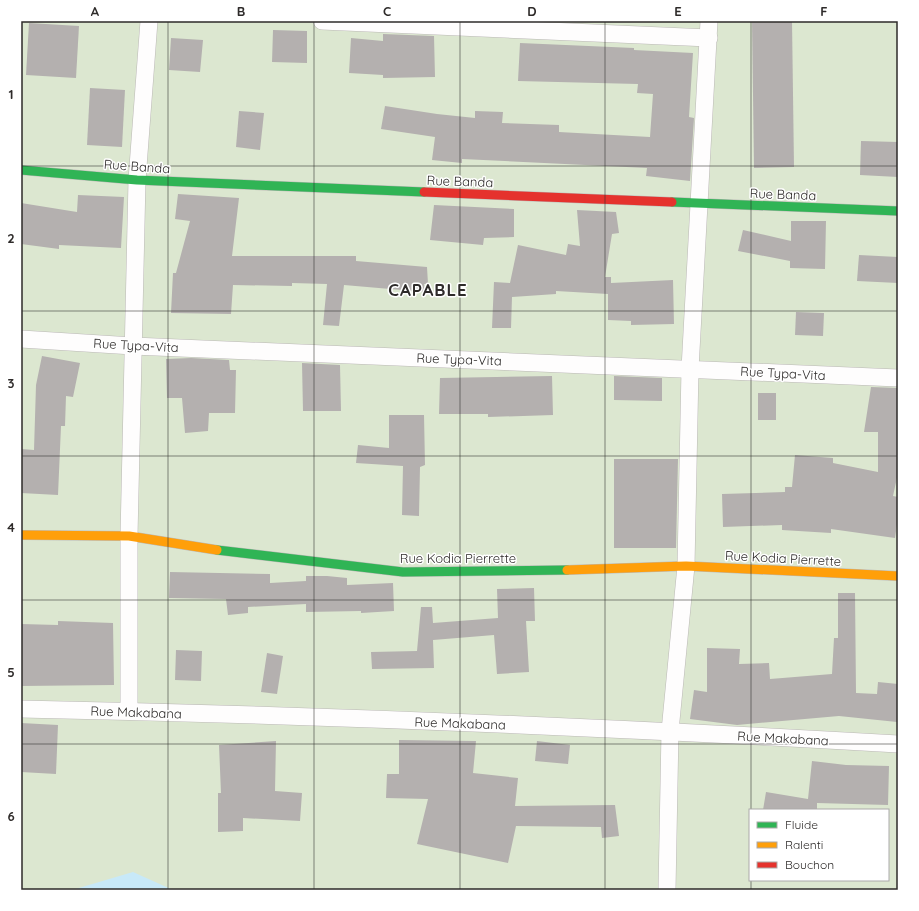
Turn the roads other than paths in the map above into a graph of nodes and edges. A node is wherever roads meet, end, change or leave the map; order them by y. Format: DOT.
graph roads {
  1 [pos="149,21"];
  2 [pos="322,21"];
  3 [pos="709,21"];
  4 [pos="709,38"];
  5 [pos="21,170"];
  6 [pos="137,180"];
  7 [pos="700,204"];
  8 [pos="898,211"];
  9 [pos="21,339"];
  10 [pos="133,346"];
  11 [pos="690,368"];
  12 [pos="898,378"];
  13 [pos="21,535"];
  14 [pos="129,536"];
  15 [pos="686,566"];
  16 [pos="898,576"];
  17 [pos="21,709"];
  18 [pos="129,711"];
  19 [pos="670,731"];
  20 [pos="898,744"];
  21 [pos="667,890"];
  1 -- 6 [label="street"];
  2 -- 4 [label="street"];
  3 -- 4 [label="street"];
  4 -- 7 [label="street"];
  5 -- 6 [label="street, Rue Banda"];
  6 -- 7 [label="street, Rue Banda"];
  6 -- 10 [label="street"];
  7 -- 8 [label="street, Rue Banda"];
  7 -- 11 [label="street"];
  9 -- 10 [label="street, Rue Typa-Vita"];
  10 -- 11 [label="street, Rue Typa-Vita"];
  10 -- 14 [label="street"];
  11 -- 12 [label="street, Rue Typa-Vita"];
  11 -- 15 [label="street"];
  13 -- 14 [label="street, Rue Kodia Pierrette"];
  14 -- 15 [label="street, Rue Kodia Pierrette"];
  14 -- 18 [label="street"];
  15 -- 16 [label="street, Rue Kodia Pierrette"];
  15 -- 19 [label="street"];
  17 -- 18 [label="street, Rue Makabana"];
  18 -- 19 [label="street, Rue Makabana"];
  19 -- 20 [label="street, Rue Makabana"];
  19 -- 21 [label="street"];
}
